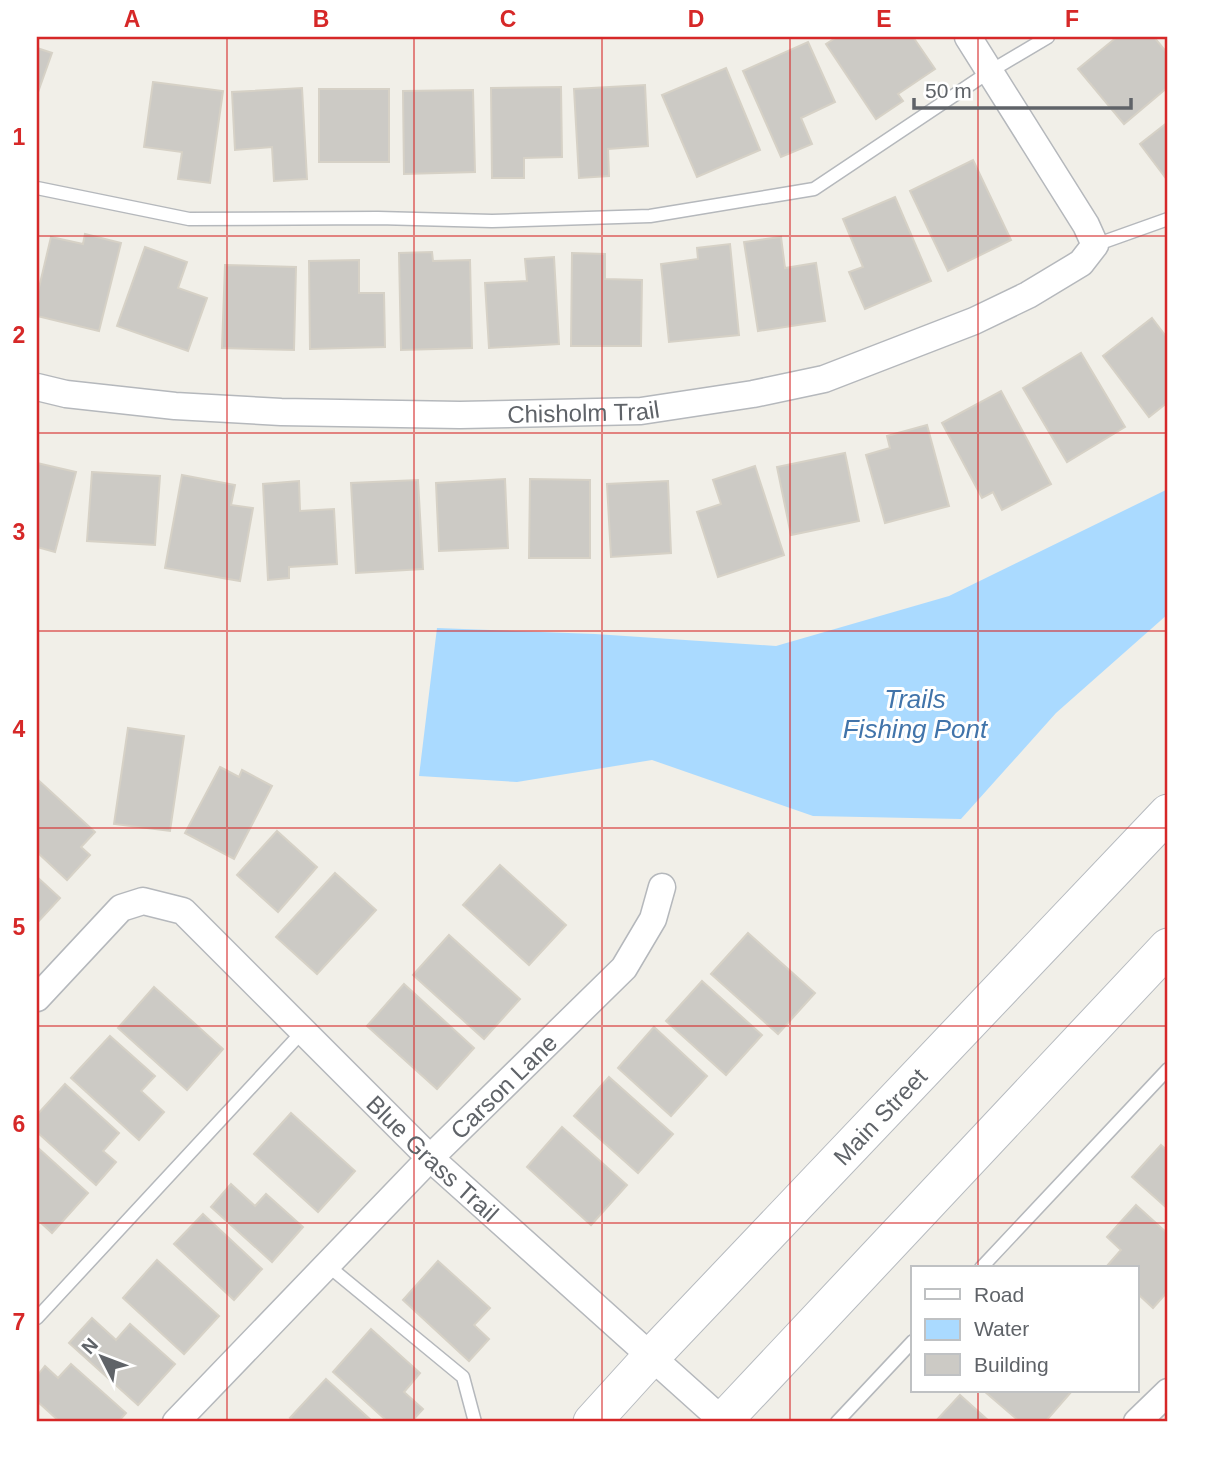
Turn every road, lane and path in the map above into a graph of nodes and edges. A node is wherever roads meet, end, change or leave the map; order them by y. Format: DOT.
graph roads {
  1 [pos="968,37"];
  2 [pos="1048,37"];
  3 [pos="989,72"];
  4 [pos="37,188"];
  5 [pos="1168,219"];
  6 [pos="1095,245"];
  7 [pos="37,387"];
  8 [pos="1168,813"];
  9 [pos="662,887"];
  10 [pos="1168,947"];
  11 [pos="37,998"];
  12 [pos="303,1031"];
  13 [pos="1168,1069"];
  14 [pos="430,1158"];
  15 [pos="327,1265"];
  16 [pos="983,1266"];
  17 [pos="37,1318"];
  18 [pos="911,1343"];
  19 [pos="651,1357"];
  20 [pos="1168,1392"];
  21 [pos="176,1422"];
  22 [pos="475,1422"];
  23 [pos="592,1422"];
  24 [pos="723,1422"];
  25 [pos="837,1422"];
  26 [pos="1137,1422"];
  1 -- 3 [label="street"];
  2 -- 3 [label="lane"];
  3 -- 4 [label="lane"];
  3 -- 6 [label="street"];
  5 -- 6 [label="lane"];
  6 -- 7 [label="street, Chisholm Trail"];
  8 -- 19 [label="main road, Main Street"];
  9 -- 14 [label="street, Carson Lane"];
  10 -- 24 [label="main road"];
  11 -- 12 [label="street, Blue Grass Trail"];
  12 -- 14 [label="street, Blue Grass Trail"];
  12 -- 17 [label="lane"];
  13 -- 16 [label="lane"];
  14 -- 15 [label="street, Carson Lane"];
  14 -- 19 [label="street, Blue Grass Trail"];
  15 -- 21 [label="street, Carson Lane"];
  15 -- 22 [label="lane"];
  18 -- 25 [label="lane"];
  19 -- 23 [label="main road, Main Street"];
  19 -- 24 [label="street, Blue Grass Trail"];
  20 -- 26 [label="street"];
}
